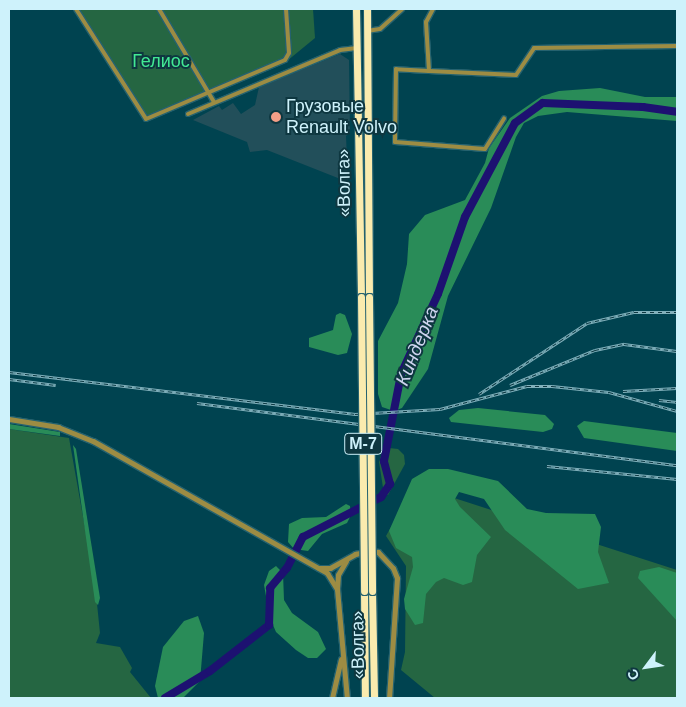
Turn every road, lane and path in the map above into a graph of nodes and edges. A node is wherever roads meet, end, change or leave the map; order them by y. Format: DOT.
graph roads {
  1 [pos="76,9"];
  2 [pos="158,9"];
  3 [pos="286,9"];
  4 [pos="356,9"];
  5 [pos="367,9"];
  6 [pos="402,9"];
  7 [pos="432,9"];
  8 [pos="367,31"];
  9 [pos="677,46"];
  10 [pos="357,48"];
  11 [pos="429,71"];
  12 [pos="208,92"];
  13 [pos="214,102"];
  14 [pos="188,114"];
  15 [pos="504,118"];
  16 [pos="365,297"];
  17 [pos="9,419"];
  18 [pos="348,558"];
  19 [pos="318,568"];
  20 [pos="337,589"];
  21 [pos="342,654"];
  22 [pos="332,698"];
  23 [pos="346,698"];
  24 [pos="365,698"];
  25 [pos="374,698"];
  26 [pos="389,698"];
  1 -- 12 [label="street"];
  2 -- 12 [label="street"];
  3 -- 12 [label="street"];
  4 -- 10 [label="highway, «Волга» / М-7"];
  5 -- 8 [label="highway, «Волга» / М-7"];
  6 -- 8 [label="street"];
  7 -- 11 [label="street"];
  8 -- 16 [label="highway, «Волга» / М-7"];
  9 -- 11 [label="street"];
  10 -- 13 [label="street"];
  10 -- 16 [label="highway, «Волга» / М-7"];
  11 -- 15 [label="street"];
  12 -- 13 [label="street"];
  13 -- 14 [label="street"];
  16 -- 24 [label="highway, «Волга» / М-7, bridge"];
  16 -- 25 [label="highway, «Волга» / М-7, bridge"];
  17 -- 19 [label="street"];
  18 -- 19 [label="street"];
  18 -- 20 [label="street"];
  18 -- 26 [label="street"];
  19 -- 20 [label="street"];
  20 -- 21 [label="street"];
  21 -- 22 [label="street"];
  21 -- 23 [label="street"];
}
